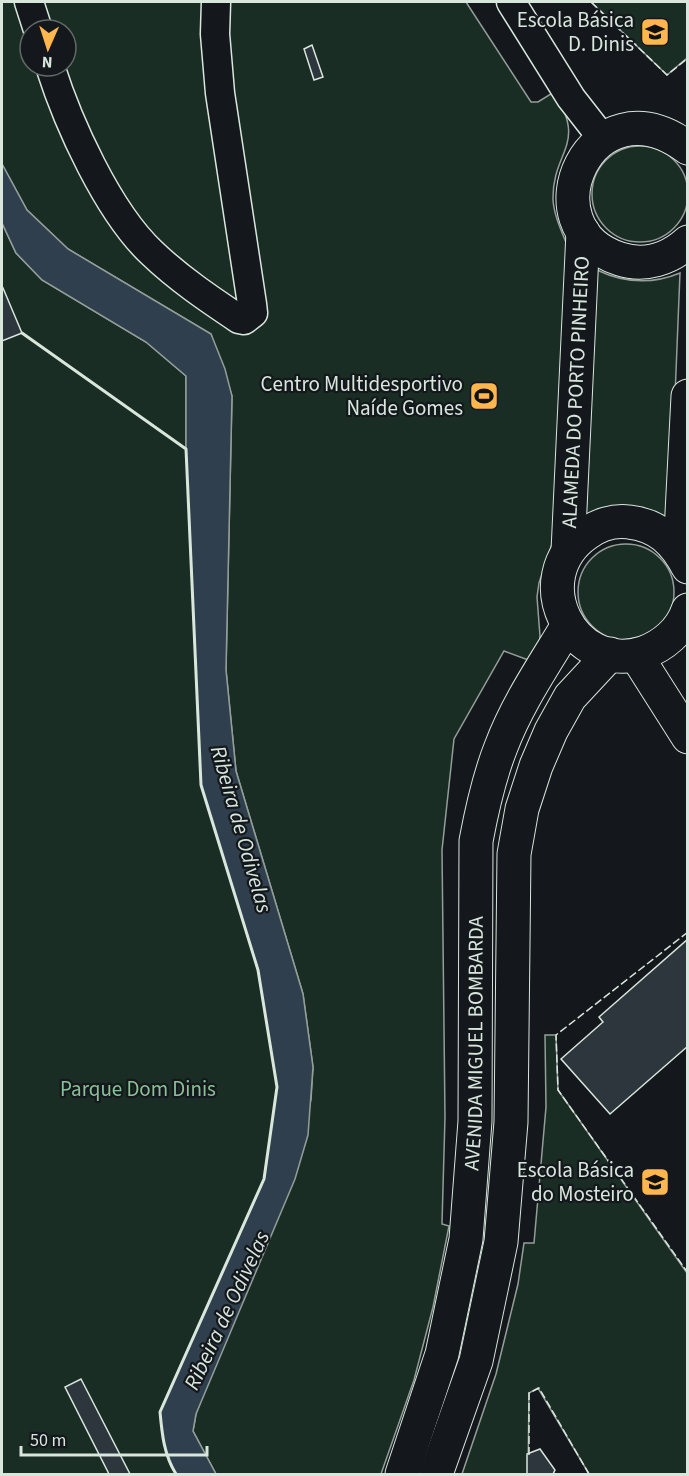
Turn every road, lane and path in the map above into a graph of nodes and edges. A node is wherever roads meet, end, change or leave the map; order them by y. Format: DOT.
graph roads {
  1 [pos="29,2"];
  2 [pos="216,2"];
  3 [pos="511,2"];
  4 [pos="34,18"];
  5 [pos="53,78"];
  6 [pos="687,119"];
  7 [pos="653,130"];
  8 [pos="603,139"];
  9 [pos="687,148"];
  10 [pos="583,232"];
  11 [pos="687,242"];
  12 [pos="687,396"];
  13 [pos="568,551"];
  14 [pos="684,560"];
  15 [pos="568,625"];
  16 [pos="685,631"];
  17 [pos="623,655"];
  18 [pos="687,737"];
  19 [pos="402,1474"];
  20 [pos="436,1474"];
  1 -- 4 [label="street"];
  2 -- 5 [label="street"];
  3 -- 8 [label="street"];
  6 -- 7 [label="main road"];
  7 -- 8 [label="main road"];
  7 -- 9 [label="main road"];
  8 -- 10 [label="main road"];
  10 -- 11 [label="main road"];
  10 -- 13 [label="main road, ALAMEDA DO PORTO PINHEIRO"];
  12 -- 14 [label="main road"];
  13 -- 14 [label="main road"];
  13 -- 15 [label="main road"];
  15 -- 17 [label="main road"];
  15 -- 19 [label="main road, AVENIDA MIGUEL BOMBARDA"];
  16 -- 17 [label="main road"];
  17 -- 18 [label="main road"];
  17 -- 20 [label="main road, AVENIDA MIGUEL BOMBARDA"];
}
